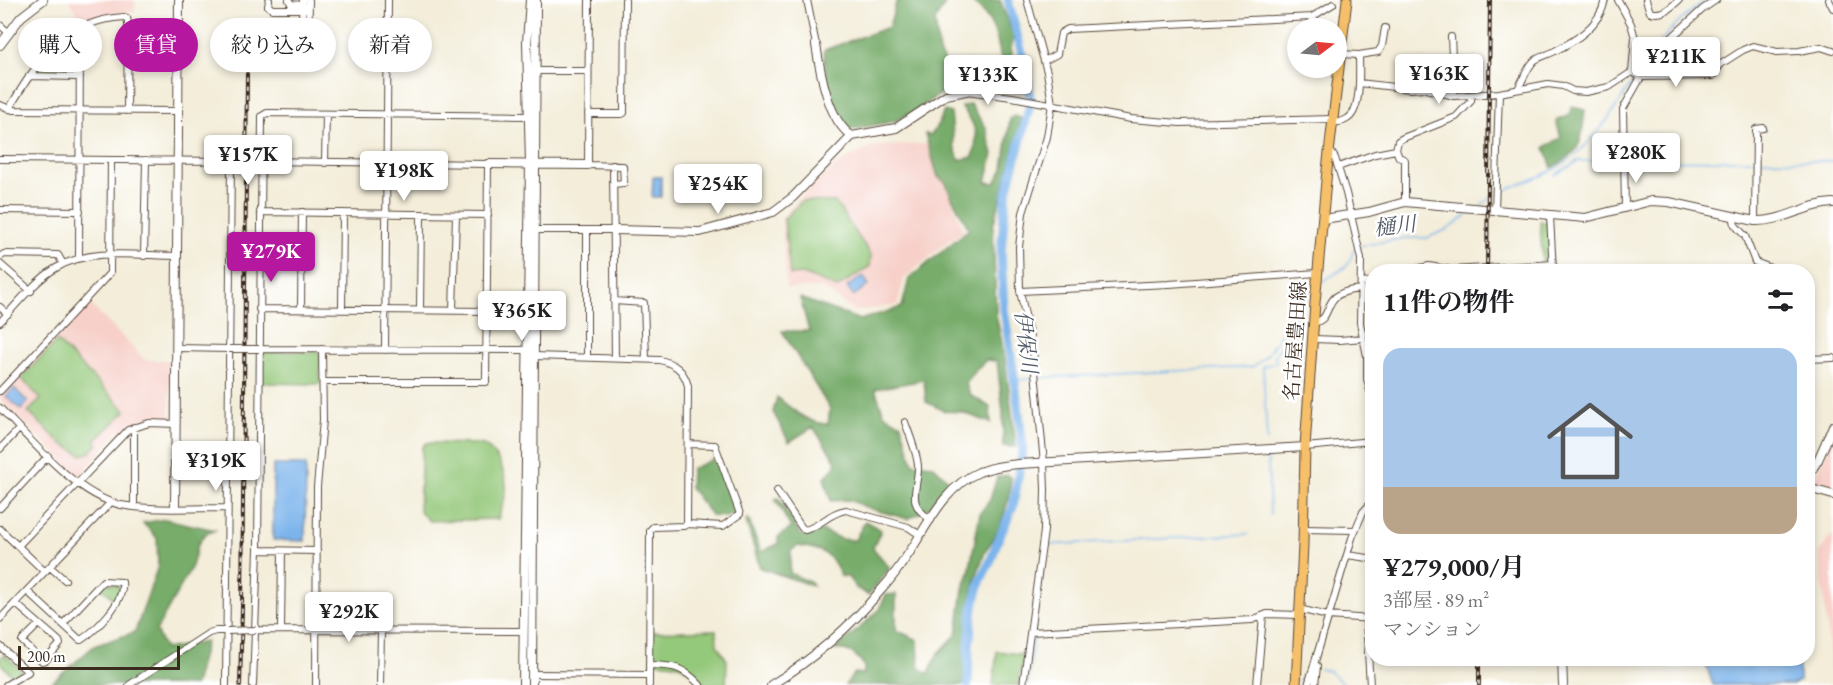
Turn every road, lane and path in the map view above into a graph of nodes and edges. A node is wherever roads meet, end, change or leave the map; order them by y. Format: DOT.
graph roads {
  1 [pos="43,0"];
  2 [pos="179,0"];
  3 [pos="268,0"];
  4 [pos="289,0"];
  5 [pos="388,0"];
  6 [pos="530,0"];
  7 [pos="536,0"];
  8 [pos="589,0"];
  9 [pos="625,0"];
  10 [pos="807,0"];
  11 [pos="1027,0"];
  12 [pos="1347,0"];
  13 [pos="1605,0"];
  14 [pos="1618,0"];
  15 [pos="1646,0"];
  16 [pos="1679,0"];
  17 [pos="1716,0"];
  18 [pos="1829,0"];
  19 [pos="1333,4"];
  20 [pos="305,5"];
  21 [pos="1833,8"];
  22 [pos="1312,17"];
  23 [pos="1342,18"];
  24 [pos="102,21"];
  25 [pos="0,25"];
  26 [pos="1385,28"];
  27 [pos="8,32"];
  28 [pos="1451,38"];
  29 [pos="0,45"];
  30 [pos="816,45"];
  31 [pos="1833,50"];
  32 [pos="1347,54"];
  33 [pos="1359,55"];
  34 [pos="1044,61"];
  35 [pos="537,71"];
  36 [pos="588,71"];
  37 [pos="32,72"];
  38 [pos="80,72"];
  39 [pos="1636,74"];
  40 [pos="29,76"];
  41 [pos="80,77"];
  42 [pos="1338,78"];
  43 [pos="1359,83"];
  44 [pos="1518,89"];
  45 [pos="966,91"];
  46 [pos="1499,93"];
  47 [pos="1471,95"];
  48 [pos="1454,96"];
  49 [pos="1049,104"];
  50 [pos="0,105"];
  51 [pos="9,109"];
  52 [pos="80,111"];
  53 [pos="128,111"];
  54 [pos="178,111"];
  55 [pos="326,114"];
  56 [pos="387,114"];
  57 [pos="588,114"];
  58 [pos="529,116"];
  59 [pos="1333,121"];
  60 [pos="1763,128"];
  61 [pos="852,136"];
  62 [pos="1329,150"];
  63 [pos="1396,150"];
  64 [pos="0,159"];
  65 [pos="80,160"];
  66 [pos="111,160"];
  67 [pos="146,160"];
  68 [pos="178,161"];
  69 [pos="231,161"];
  70 [pos="261,161"];
  71 [pos="325,163"];
  72 [pos="386,163"];
  73 [pos="488,164"];
  74 [pos="533,164"];
  75 [pos="588,165"];
  76 [pos="613,165"];
  77 [pos="1338,166"];
  78 [pos="613,184"];
  79 [pos="1405,202"];
  80 [pos="1833,203"];
  81 [pos="1624,207"];
  82 [pos="0,210"];
  83 [pos="1495,210"];
  84 [pos="80,211"];
  85 [pos="260,212"];
  86 [pos="302,212"];
  87 [pos="343,213"];
  88 [pos="386,213"];
  89 [pos="421,214"];
  90 [pos="456,214"];
  91 [pos="488,214"];
  92 [pos="1351,216"];
  93 [pos="1550,216"];
  94 [pos="1736,217"];
  95 [pos="1323,219"];
  96 [pos="1755,221"];
  97 [pos="536,230"];
  98 [pos="587,230"];
  99 [pos="614,230"];
  100 [pos="110,255"];
  101 [pos="144,256"];
  102 [pos="178,256"];
  103 [pos="0,257"];
  104 [pos="79,258"];
  105 [pos="0,264"];
  106 [pos="63,264"];
  107 [pos="1553,264"];
  108 [pos="1760,264"];
  109 [pos="1317,274"];
  110 [pos="1365,284"];
  111 [pos="1360,286"];
  112 [pos="31,291"];
  113 [pos="1020,291"];
  114 [pos="614,301"];
  115 [pos="0,307"];
  116 [pos="260,309"];
  117 [pos="301,309"];
  118 [pos="342,309"];
  119 [pos="385,310"];
  120 [pos="420,310"];
  121 [pos="453,310"];
  122 [pos="487,311"];
  123 [pos="8,314"];
  124 [pos="0,322"];
  125 [pos="1314,323"];
  126 [pos="1314,339"];
  127 [pos="1363,339"];
  128 [pos="177,348"];
  129 [pos="229,349"];
  130 [pos="259,349"];
  131 [pos="322,349"];
  132 [pos="385,350"];
  133 [pos="487,350"];
  134 [pos="1365,350"];
  135 [pos="531,353"];
  136 [pos="587,357"];
  137 [pos="615,358"];
  138 [pos="1833,358"];
  139 [pos="646,359"];
  140 [pos="1815,359"];
  141 [pos="322,382"];
  142 [pos="0,391"];
  143 [pos="0,408"];
  144 [pos="905,422"];
  145 [pos="176,424"];
  146 [pos="1833,426"];
  147 [pos="134,427"];
  148 [pos="20,428"];
  149 [pos="1365,442"];
  150 [pos="688,444"];
  151 [pos="1305,447"];
  152 [pos="0,449"];
  153 [pos="48,456"];
  154 [pos="1042,463"];
  155 [pos="1815,465"];
  156 [pos="77,483"];
  157 [pos="1815,490"];
  158 [pos="777,491"];
  159 [pos="1833,495"];
  160 [pos="111,502"];
  161 [pos="134,506"];
  162 [pos="175,507"];
  163 [pos="0,508"];
  164 [pos="227,508"];
  165 [pos="1365,511"];
  166 [pos="931,520"];
  167 [pos="687,524"];
  168 [pos="0,529"];
  169 [pos="1303,529"];
  170 [pos="1355,530"];
  171 [pos="920,535"];
  172 [pos="18,546"];
  173 [pos="258,550"];
  174 [pos="282,551"];
  175 [pos="317,551"];
  176 [pos="1347,555"];
  177 [pos="1365,558"];
  178 [pos="48,569"];
  179 [pos="65,580"];
  180 [pos="27,591"];
  181 [pos="15,603"];
  182 [pos="1299,612"];
  183 [pos="1263,616"];
  184 [pos="1328,616"];
  185 [pos="0,619"];
  186 [pos="1365,619"];
  187 [pos="39,624"];
  188 [pos="63,624"];
  189 [pos="227,630"];
  190 [pos="256,630"];
  191 [pos="281,630"];
  192 [pos="317,631"];
  193 [pos="381,631"];
  194 [pos="524,632"];
  195 [pos="1030,632"];
  196 [pos="2,651"];
  197 [pos="649,665"];
  198 [pos="1370,666"];
  199 [pos="1562,666"];
  200 [pos="1314,672"];
  201 [pos="532,674"];
  202 [pos="649,675"];
  203 [pos="1296,682"];
  204 [pos="6,685"];
  205 [pos="129,685"];
  206 [pos="226,685"];
  207 [pos="253,685"];
  208 [pos="316,685"];
  209 [pos="380,685"];
  210 [pos="523,685"];
  211 [pos="532,685"];
  212 [pos="649,685"];
  213 [pos="700,685"];
  214 [pos="771,685"];
  215 [pos="1023,685"];
  216 [pos="1257,685"];
  217 [pos="1308,685"];
  218 [pos="1315,685"];
  219 [pos="1370,685"];
  220 [pos="1563,685"];
  1 -- 27 [label="street"];
  2 -- 54 [label="street"];
  3 -- 20 [label="street"];
  4 -- 20 [label="street"];
  5 -- 56 [label="street"];
  6 -- 58 [label="street"];
  7 -- 35 [label="street"];
  8 -- 36 [label="street"];
  9 -- 57 [label="street"];
  10 -- 30 [label="street"];
  11 -- 34 [label="street"];
  12 -- 23 [label="main road, 名古屋豊田線"];
  13 -- 44 [label="street"];
  14 -- 39 [label="street"];
  15 -- 16 [label="street"];
  17 -- 39 [label="street"];
  18 -- 21 [label="street"];
  19 -- 22 [label="street"];
  20 -- 20 [label="street"];
  22 -- 34 [label="street"];
  24 -- 53 [label="street"];
  25 -- 27 [label="street"];
  26 -- 33 [label="street"];
  27 -- 29 [label="street"];
  28 -- 48 [label="street"];
  30 -- 61 [label="street"];
  31 -- 39 [label="street"];
  32 -- 33 [label="street"];
  33 -- 43 [label="street"];
  34 -- 49 [label="street"];
  35 -- 36 [label="street"];
  35 -- 74 [label="street"];
  36 -- 57 [label="street"];
  37 -- 40 [label="street"];
  38 -- 41 [label="street"];
  39 -- 44 [label="street"];
  39 -- 81 [label="street"];
  40 -- 41 [label="street"];
  40 -- 51 [label="street"];
  41 -- 52 [label="street"];
  42 -- 59 [label="main road, 名古屋豊田線"];
  43 -- 48 [label="street"];
  43 -- 59 [label="street"];
  44 -- 46 [label="street"];
  45 -- 49 [label="street"];
  45 -- 61 [label="street"];
  46 -- 47 [label="street"];
  46 -- 83 [label="street"];
  47 -- 48 [label="street"];
  47 -- 63 [label="street"];
  49 -- 59 [label="street"];
  49 -- 113 [label="street"];
  50 -- 51 [label="street"];
  51 -- 52 [label="street"];
  52 -- 53 [label="street"];
  52 -- 65 [label="street"];
  53 -- 54 [label="street"];
  54 -- 68 [label="street"];
  55 -- 56 [label="street"];
  55 -- 70 [label="street"];
  55 -- 71 [label="street"];
  56 -- 58 [label="street"];
  56 -- 72 [label="street"];
  57 -- 75 [label="street"];
  58 -- 74 [label="street"];
  59 -- 62 [label="main road, 名古屋豊田線"];
  60 -- 96 [label="street"];
  61 -- 99 [label="street"];
  62 -- 77 [label="street"];
  62 -- 95 [label="main road, 名古屋豊田線"];
  63 -- 77 [label="street"];
  63 -- 79 [label="street"];
  64 -- 65 [label="street"];
  65 -- 66 [label="street"];
  65 -- 84 [label="street"];
  66 -- 67 [label="street"];
  66 -- 100 [label="street"];
  67 -- 68 [label="street"];
  67 -- 101 [label="street"];
  68 -- 69 [label="street"];
  68 -- 102 [label="street"];
  69 -- 70 [label="street, bridge"];
  69 -- 129 [label="street"];
  70 -- 71 [label="street"];
  70 -- 85 [label="street"];
  71 -- 72 [label="street"];
  72 -- 73 [label="street"];
  72 -- 88 [label="street"];
  73 -- 74 [label="street"];
  73 -- 91 [label="street"];
  74 -- 75 [label="street"];
  74 -- 97 [label="street"];
  74 -- 135 [label="street"];
  75 -- 76 [label="street"];
  76 -- 78 [label="street"];
  76 -- 78 [label="street"];
  77 -- 92 [label="street"];
  78 -- 99 [label="street"];
  79 -- 83 [label="street"];
  79 -- 92 [label="street"];
  80 -- 96 [label="street"];
  81 -- 93 [label="street"];
  81 -- 94 [label="street"];
  82 -- 84 [label="street"];
  83 -- 93 [label="street"];
  84 -- 104 [label="street"];
  85 -- 86 [label="street"];
  85 -- 116 [label="street"];
  86 -- 87 [label="street"];
  86 -- 117 [label="street"];
  87 -- 88 [label="street"];
  87 -- 118 [label="street"];
  88 -- 89 [label="street"];
  88 -- 119 [label="street"];
  89 -- 90 [label="street"];
  89 -- 120 [label="street"];
  90 -- 91 [label="street"];
  90 -- 121 [label="street"];
  91 -- 122 [label="street"];
  92 -- 95 [label="street"];
  92 -- 111 [label="street"];
  93 -- 107 [label="street"];
  94 -- 96 [label="street"];
  94 -- 108 [label="street"];
  95 -- 109 [label="main road, 名古屋豊田線"];
  97 -- 98 [label="street"];
  97 -- 135 [label="street"];
  98 -- 99 [label="street"];
  98 -- 136 [label="street"];
  99 -- 114 [label="street"];
  100 -- 101 [label="street"];
  100 -- 104 [label="street"];
  100 -- 142 [label="street"];
  101 -- 102 [label="street"];
  102 -- 128 [label="street"];
  103 -- 106 [label="street"];
  104 -- 106 [label="street"];
  105 -- 112 [label="street"];
  106 -- 112 [label="street"];
  109 -- 113 [label="street"];
  109 -- 125 [label="main road, 名古屋豊田線"];
  110 -- 111 [label="street"];
  111 -- 125 [label="street"];
  111 -- 127 [label="street"];
  112 -- 123 [label="street"];
  113 -- 154 [label="street"];
  114 -- 137 [label="street"];
  114 -- 139 [label="street"];
  115 -- 123 [label="street"];
  116 -- 117 [label="street"];
  116 -- 130 [label="street"];
  117 -- 118 [label="street"];
  118 -- 119 [label="street"];
  119 -- 120 [label="street"];
  119 -- 132 [label="street"];
  120 -- 121 [label="street"];
  121 -- 122 [label="street"];
  122 -- 133 [label="street"];
  123 -- 124 [label="street"];
  125 -- 126 [label="main road, 名古屋豊田線"];
  126 -- 127 [label="street"];
  126 -- 151 [label="main road, 名古屋豊田線"];
  127 -- 134 [label="street"];
  128 -- 129 [label="street"];
  128 -- 145 [label="street"];
  129 -- 130 [label="street, bridge"];
  129 -- 164 [label="street"];
  130 -- 131 [label="street"];
  130 -- 173 [label="street"];
  131 -- 132 [label="street"];
  131 -- 141 [label="street"];
  132 -- 133 [label="street"];
  133 -- 135 [label="street"];
  133 -- 141 [label="street"];
  135 -- 136 [label="street"];
  135 -- 194 [label="street"];
  135 -- 201 [label="street"];
  136 -- 137 [label="street"];
  137 -- 139 [label="street"];
  138 -- 140 [label="street"];
  139 -- 150 [label="street"];
  141 -- 175 [label="street"];
  143 -- 148 [label="street"];
  144 -- 166 [label="street"];
  145 -- 147 [label="street"];
  145 -- 162 [label="street"];
  146 -- 155 [label="street"];
  147 -- 156 [label="street"];
  147 -- 161 [label="street"];
  148 -- 152 [label="street"];
  148 -- 153 [label="street"];
  149 -- 151 [label="street"];
  150 -- 167 [label="street"];
  150 -- 167 [label="street"];
  151 -- 154 [label="street"];
  151 -- 169 [label="main road, 名古屋豊田線"];
  153 -- 156 [label="street"];
  153 -- 163 [label="street"];
  154 -- 166 [label="street"];
  154 -- 195 [label="street"];
  156 -- 160 [label="street"];
  156 -- 172 [label="street"];
  157 -- 159 [label="street"];
  158 -- 171 [label="street"];
  160 -- 161 [label="street"];
  160 -- 178 [label="street"];
  161 -- 162 [label="street"];
  162 -- 164 [label="street"];
  164 -- 189 [label="street"];
  165 -- 170 [label="street"];
  166 -- 171 [label="street"];
  167 -- 197 [label="street"];
  168 -- 172 [label="street"];
  169 -- 170 [label="street"];
  169 -- 182 [label="main road, 名古屋豊田線"];
  170 -- 176 [label="street"];
  171 -- 214 [label="street"];
  172 -- 178 [label="street"];
  173 -- 174 [label="street"];
  173 -- 190 [label="street"];
  174 -- 175 [label="street"];
  174 -- 191 [label="street"];
  175 -- 192 [label="street"];
  176 -- 177 [label="street"];
  176 -- 184 [label="street"];
  178 -- 179 [label="street"];
  178 -- 180 [label="street"];
  180 -- 181 [label="street"];
  180 -- 188 [label="street"];
  181 -- 185 [label="street"];
  181 -- 187 [label="street"];
  182 -- 183 [label="street"];
  182 -- 184 [label="street"];
  182 -- 203 [label="main road, 名古屋豊田線"];
  183 -- 195 [label="street"];
  183 -- 216 [label="street"];
  184 -- 186 [label="street"];
  184 -- 200 [label="street"];
  187 -- 187 [label="street"];
  188 -- 188 [label="street"];
  189 -- 190 [label="street, bridge"];
  189 -- 205 [label="street"];
  189 -- 206 [label="street"];
  190 -- 191 [label="street"];
  190 -- 207 [label="street"];
  191 -- 192 [label="street"];
  192 -- 193 [label="street"];
  192 -- 208 [label="street"];
  193 -- 194 [label="street"];
  193 -- 209 [label="street"];
  194 -- 210 [label="street"];
  195 -- 215 [label="street"];
  196 -- 204 [label="street"];
  197 -- 202 [label="street"];
  197 -- 213 [label="street"];
  198 -- 219 [label="street"];
  199 -- 220 [label="street"];
  200 -- 217 [label="street"];
  200 -- 218 [label="street"];
  201 -- 202 [label="street"];
  201 -- 211 [label="street"];
  202 -- 212 [label="street"];
}
